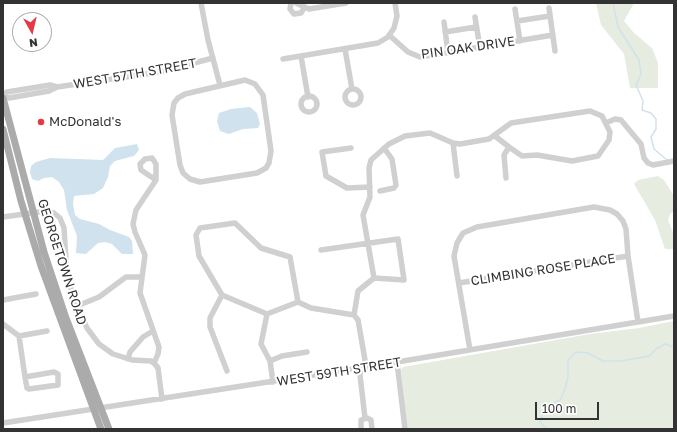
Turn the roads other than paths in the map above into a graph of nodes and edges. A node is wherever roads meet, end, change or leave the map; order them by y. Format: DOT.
graph roads {
  1 [pos="201,3"];
  2 [pos="291,3"];
  3 [pos="346,3"];
  4 [pos="395,3"];
  5 [pos="297,4"];
  6 [pos="337,4"];
  7 [pos="304,8"];
  8 [pos="549,8"];
  9 [pos="515,9"];
  10 [pos="550,16"];
  11 [pos="475,18"];
  12 [pos="517,21"];
  13 [pos="444,22"];
  14 [pos="476,27"];
  15 [pos="445,32"];
  16 [pos="389,35"];
  17 [pos="553,35"];
  18 [pos="520,41"];
  19 [pos="480,48"];
  20 [pos="346,49"];
  21 [pos="555,51"];
  22 [pos="448,53"];
  23 [pos="301,56"];
  24 [pos="213,58"];
  25 [pos="283,59"];
  26 [pos="220,85"];
  27 [pos="352,90"];
  28 [pos="3,96"];
  29 [pos="308,97"];
  30 [pos="606,123"];
  31 [pos="3,129"];
  32 [pos="495,136"];
  33 [pos="453,143"];
  34 [pos="509,147"];
  35 [pos="351,148"];
  36 [pos="384,148"];
  37 [pos="674,161"];
  38 [pos="457,176"];
  39 [pos="506,178"];
  40 [pos="156,180"];
  41 [pos="370,187"];
  42 [pos="380,191"];
  43 [pos="32,212"];
  44 [pos="25,213"];
  45 [pos="3,217"];
  46 [pos="368,244"];
  47 [pos="321,250"];
  48 [pos="628,256"];
  49 [pos="142,277"];
  50 [pos="374,278"];
  51 [pos="459,283"];
  52 [pos="36,294"];
  53 [pos="222,295"];
  54 [pos="3,300"];
  55 [pos="298,302"];
  56 [pos="77,306"];
  57 [pos="267,314"];
  58 [pos="354,315"];
  59 [pos="674,316"];
  60 [pos="638,322"];
  61 [pos="3,324"];
  62 [pos="47,331"];
  63 [pos="153,331"];
  64 [pos="19,336"];
  65 [pos="470,350"];
  66 [pos="307,352"];
  67 [pos="128,359"];
  68 [pos="270,361"];
  69 [pos="396,362"];
  70 [pos="154,363"];
  71 [pos="362,368"];
  72 [pos="227,371"];
  73 [pos="25,377"];
  74 [pos="274,382"];
  75 [pos="162,399"];
  76 [pos="97,409"];
  77 [pos="365,418"];
  78 [pos="3,423"];
  79 [pos="101,429"];
  80 [pos="109,429"];
  81 [pos="361,429"];
  82 [pos="372,429"];
  83 [pos="405,429"];
  1 -- 24 [label="street"];
  2 -- 7 [label="street"];
  3 -- 6 [label="street"];
  4 -- 16 [label="street"];
  5 -- 7 [label="street"];
  6 -- 7 [label="street"];
  8 -- 10 [label="street"];
  9 -- 12 [label="street"];
  10 -- 12 [label="street"];
  10 -- 17 [label="street"];
  11 -- 14 [label="street"];
  12 -- 18 [label="street"];
  13 -- 15 [label="street"];
  14 -- 15 [label="street"];
  14 -- 19 [label="street"];
  15 -- 22 [label="street"];
  16 -- 20 [label="street"];
  16 -- 22 [label="street, PIN OAK DRIVE"];
  17 -- 18 [label="street, PIN OAK DRIVE"];
  17 -- 21 [label="street"];
  18 -- 19 [label="street, PIN OAK DRIVE"];
  19 -- 22 [label="street, PIN OAK DRIVE"];
  20 -- 23 [label="street"];
  20 -- 27 [label="street"];
  23 -- 25 [label="street"];
  23 -- 29 [label="street"];
  24 -- 26 [label="street"];
  24 -- 28 [label="street, WEST 57TH STREET"];
  26 -- 26 [label="street"];
  28 -- 43 [label="main road, GEORGETOWN ROAD"];
  30 -- 32 [label="street"];
  30 -- 34 [label="street"];
  30 -- 37 [label="street"];
  31 -- 44 [label="main road, GEORGETOWN ROAD"];
  32 -- 33 [label="street"];
  32 -- 34 [label="street"];
  33 -- 36 [label="street"];
  33 -- 38 [label="street"];
  34 -- 39 [label="street"];
  35 -- 41 [label="street"];
  36 -- 41 [label="street"];
  36 -- 42 [label="street"];
  40 -- 49 [label="street"];
  41 -- 46 [label="street"];
  43 -- 44 [label="street"];
  43 -- 56 [label="street"];
  43 -- 76 [label="main road, GEORGETOWN ROAD"];
  44 -- 45 [label="street"];
  44 -- 76 [label="main road, GEORGETOWN ROAD"];
  46 -- 47 [label="street"];
  46 -- 50 [label="street"];
  46 -- 50 [label="street"];
  48 -- 51 [label="street, CLIMBING ROSE PLACE"];
  48 -- 51 [label="street"];
  48 -- 60 [label="street"];
  49 -- 56 [label="street"];
  49 -- 63 [label="street"];
  50 -- 58 [label="street"];
  51 -- 65 [label="street"];
  52 -- 54 [label="street"];
  53 -- 55 [label="street"];
  53 -- 57 [label="street"];
  53 -- 72 [label="street"];
  55 -- 57 [label="street"];
  55 -- 58 [label="street"];
  56 -- 67 [label="street"];
  57 -- 68 [label="street"];
  58 -- 71 [label="street"];
  59 -- 60 [label="street, WEST 59TH STREET"];
  60 -- 65 [label="street, WEST 59TH STREET"];
  61 -- 64 [label="street"];
  62 -- 64 [label="street"];
  63 -- 67 [label="street"];
  63 -- 70 [label="street"];
  64 -- 73 [label="street"];
  65 -- 69 [label="street, WEST 59TH STREET"];
  66 -- 68 [label="street"];
  67 -- 70 [label="street"];
  68 -- 74 [label="street"];
  69 -- 71 [label="street, WEST 59TH STREET"];
  69 -- 83 [label="street"];
  70 -- 75 [label="street"];
  71 -- 74 [label="street, WEST 59TH STREET"];
  71 -- 77 [label="street"];
  73 -- 73 [label="street"];
  74 -- 75 [label="street, WEST 59TH STREET"];
  75 -- 76 [label="street, WEST 59TH STREET"];
  76 -- 78 [label="street, WEST 59TH STREET"];
  76 -- 79 [label="main road, GEORGETOWN ROAD"];
  76 -- 80 [label="main road, GEORGETOWN ROAD"];
  77 -- 81 [label="street"];
  77 -- 82 [label="street"];
}
